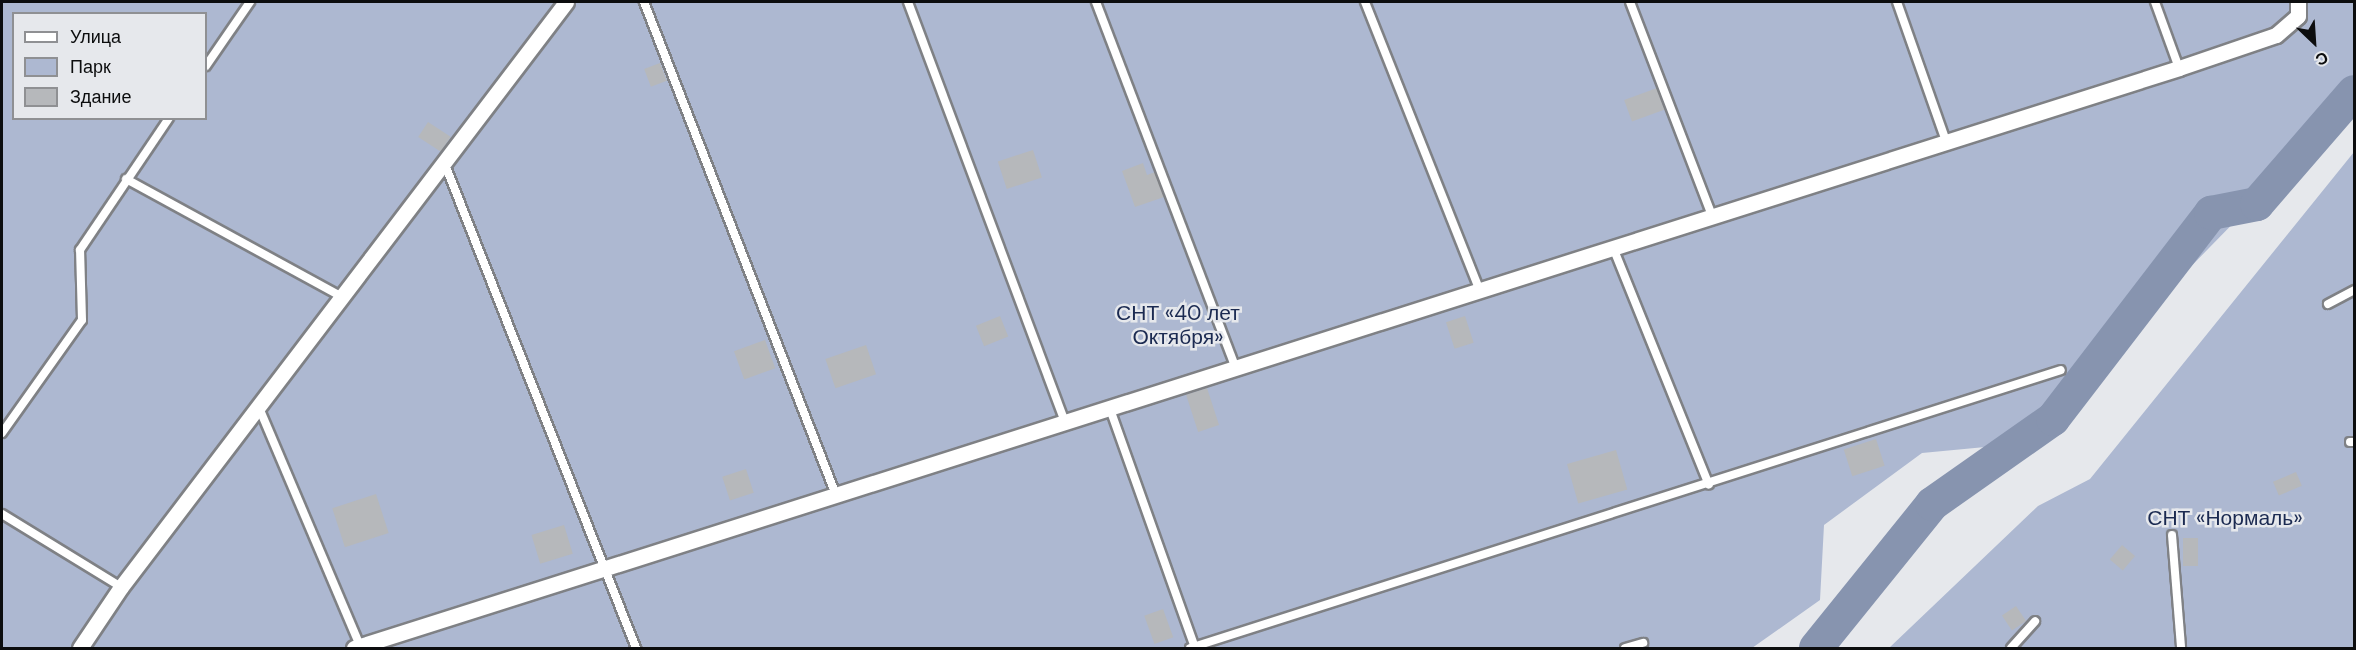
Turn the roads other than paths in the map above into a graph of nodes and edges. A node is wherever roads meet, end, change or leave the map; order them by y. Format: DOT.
graph roads {
  1 [pos="250,2"];
  2 [pos="566,2"];
  3 [pos="644,2"];
  4 [pos="908,2"];
  5 [pos="1096,2"];
  6 [pos="1365,2"];
  7 [pos="1630,2"];
  8 [pos="1897,2"];
  9 [pos="2155,2"];
  10 [pos="2298,2"];
  11 [pos="207,65"];
  12 [pos="2179,68"];
  13 [pos="168,120"];
  14 [pos="1946,141"];
  15 [pos="443,159"];
  16 [pos="126,179"];
  17 [pos="1712,218"];
  18 [pos="1614,250"];
  19 [pos="2355,290"];
  20 [pos="1480,292"];
  21 [pos="342,297"];
  22 [pos="2328,303"];
  23 [pos="1236,369"];
  24 [pos="2061,370"];
  25 [pos="1110,409"];
  26 [pos="260,410"];
  27 [pos="1065,423"];
  28 [pos="2,433"];
  29 [pos="1709,485"];
  30 [pos="836,495"];
  31 [pos="2,514"];
  32 [pos="2172,535"];
  33 [pos="604,568"];
  34 [pos="121,587"];
  35 [pos="2035,621"];
  36 [pos="1642,643"];
  37 [pos="357,647"];
  38 [pos="81,648"];
  39 [pos="636,648"];
  40 [pos="1194,648"];
  41 [pos="1625,648"];
  42 [pos="2011,648"];
  43 [pos="2181,648"];
  1 -- 11 [label="lane"];
  2 -- 15 [label="street"];
  3 -- 30 [label="lane"];
  4 -- 27 [label="lane"];
  5 -- 23 [label="lane"];
  6 -- 20 [label="lane"];
  7 -- 17 [label="lane"];
  8 -- 14 [label="lane"];
  9 -- 12 [label="lane"];
  10 -- 12 [label="street"];
  12 -- 14 [label="street"];
  13 -- 16 [label="lane"];
  14 -- 17 [label="street"];
  15 -- 21 [label="street"];
  15 -- 33 [label="lane"];
  16 -- 21 [label="lane"];
  16 -- 28 [label="lane"];
  17 -- 18 [label="street"];
  18 -- 20 [label="street"];
  18 -- 29 [label="lane"];
  19 -- 22 [label="lane"];
  20 -- 23 [label="street"];
  21 -- 26 [label="street"];
  23 -- 25 [label="street"];
  24 -- 29 [label="lane"];
  25 -- 27 [label="street"];
  25 -- 40 [label="lane"];
  26 -- 34 [label="street"];
  26 -- 37 [label="lane"];
  27 -- 30 [label="street"];
  29 -- 40 [label="lane"];
  30 -- 33 [label="street"];
  31 -- 34 [label="lane"];
  32 -- 43 [label="lane"];
  33 -- 37 [label="street"];
  33 -- 39 [label="lane"];
  34 -- 38 [label="street"];
  35 -- 42 [label="lane"];
  36 -- 41 [label="lane"];
}
